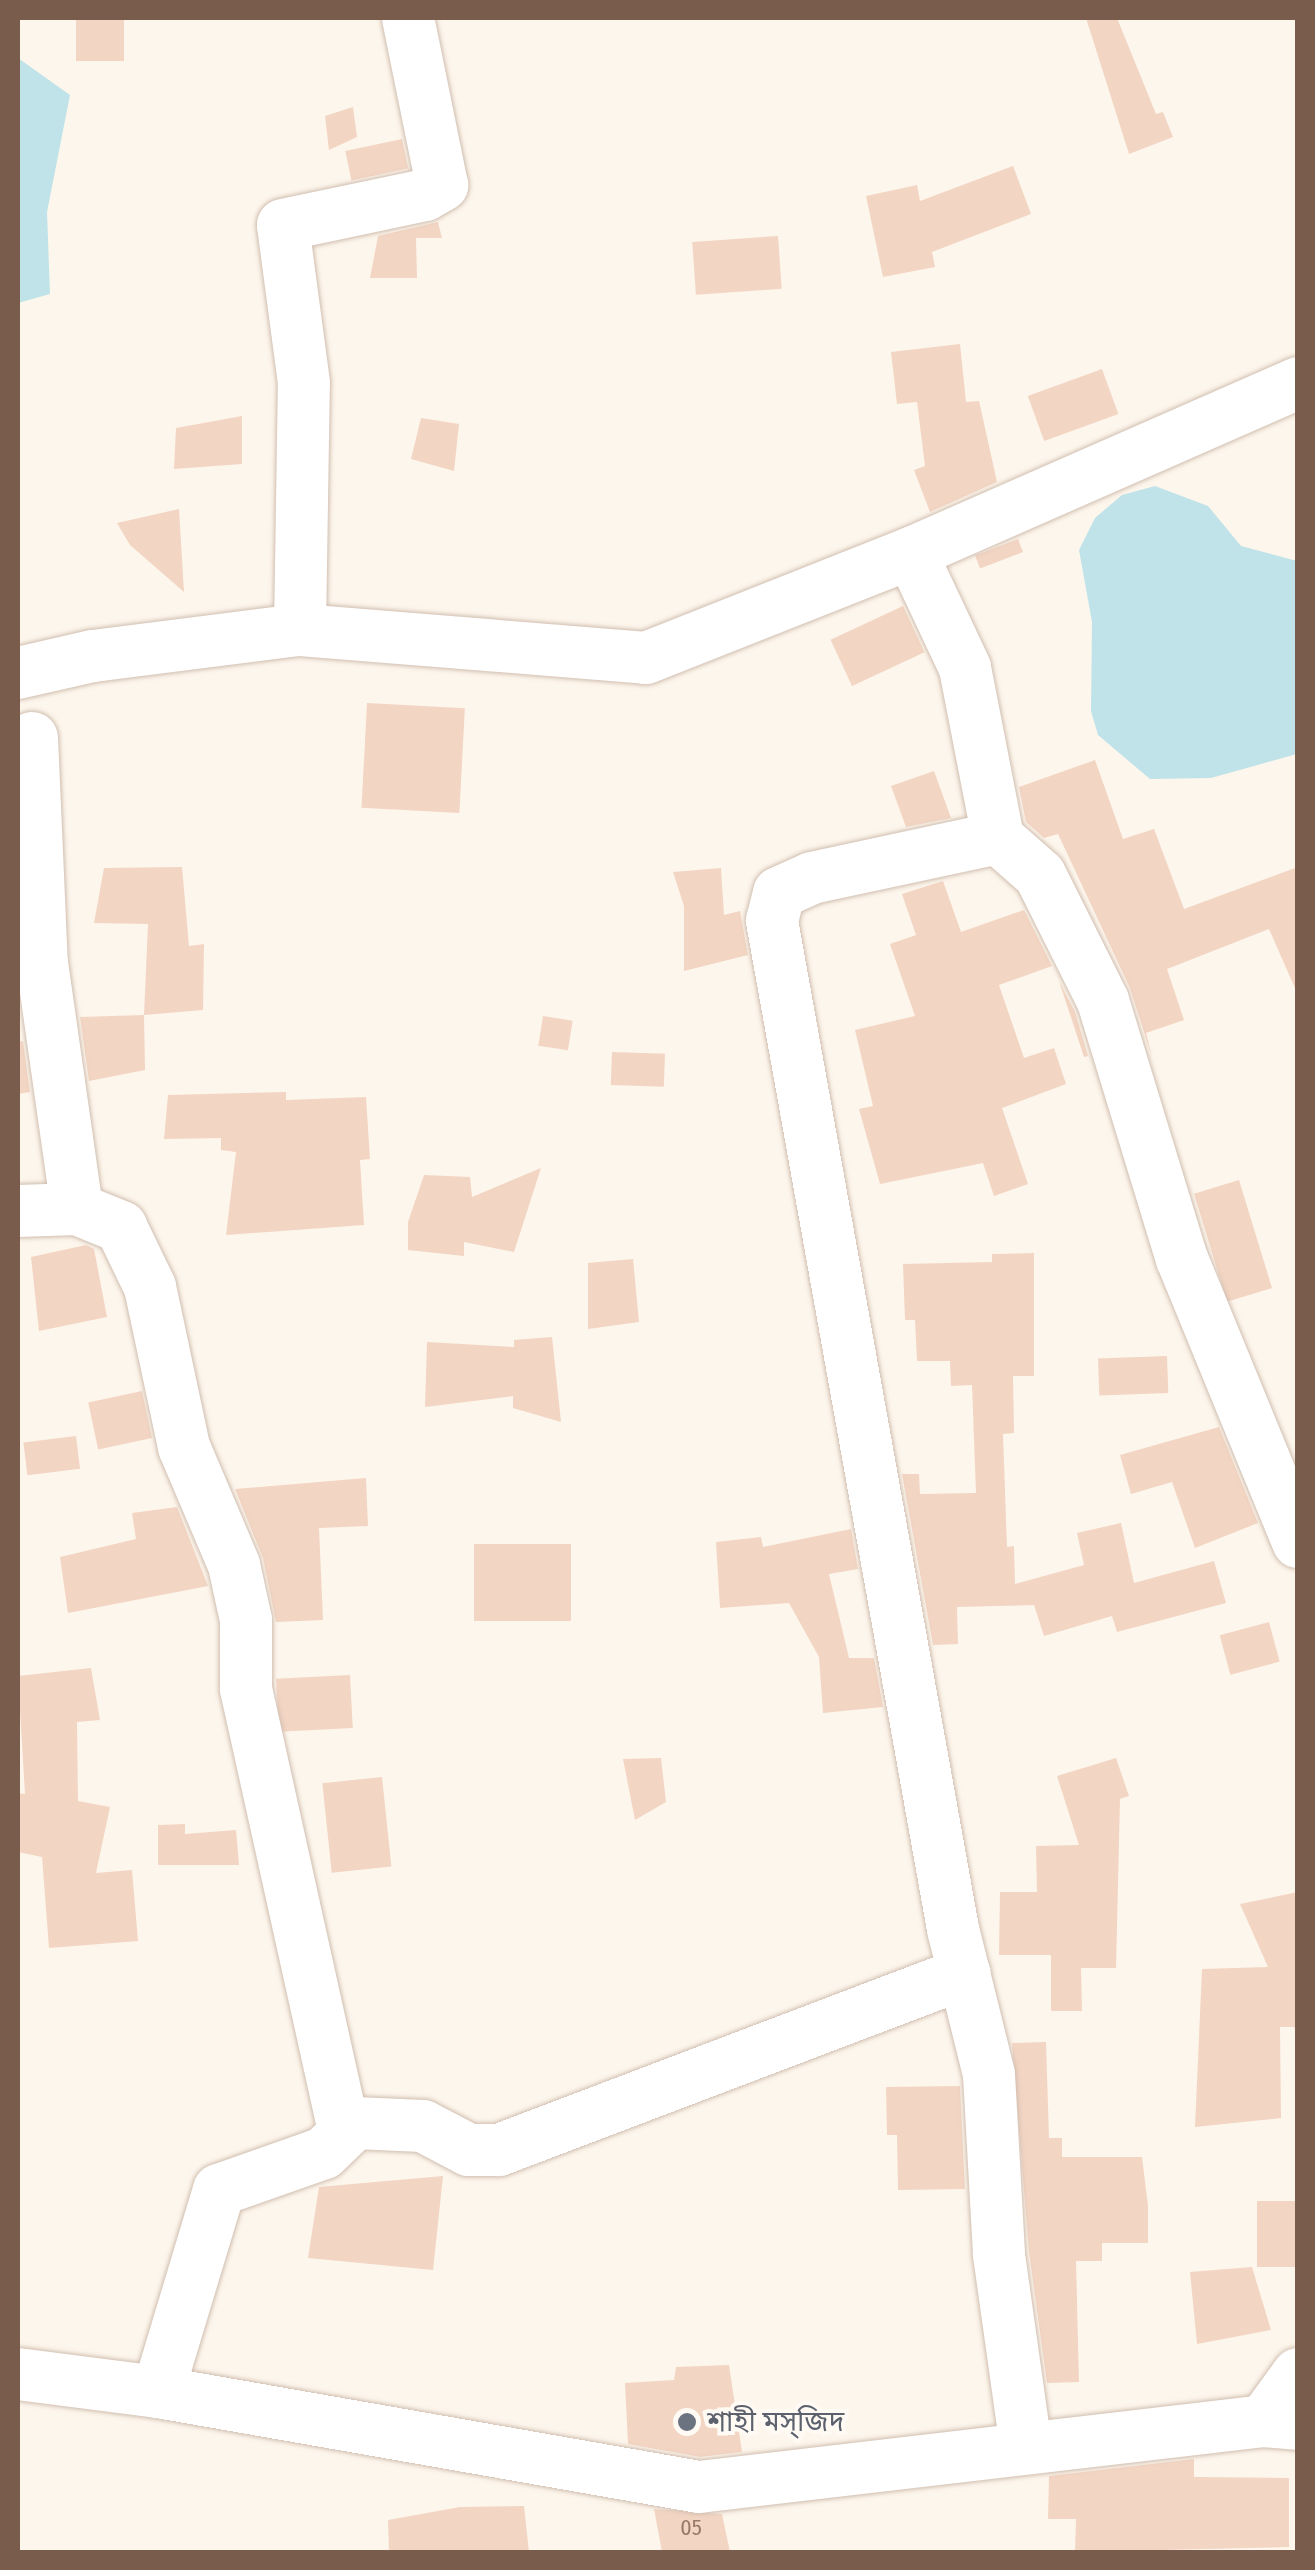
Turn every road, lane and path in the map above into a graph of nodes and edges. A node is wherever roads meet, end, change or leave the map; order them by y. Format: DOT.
graph roads {
  1 [pos="408,18"];
  2 [pos="1298,382"];
  3 [pos="911,553"];
  4 [pos="300,630"];
  5 [pos="18,673"];
  6 [pos="32,738"];
  7 [pos="998,838"];
  8 [pos="78,1209"];
  9 [pos="18,1211"];
  10 [pos="1298,1542"];
  11 [pos="964,1973"];
  12 [pos="343,2128"];
  13 [pos="18,2374"];
  14 [pos="1298,2374"];
  15 [pos="158,2392"];
  16 [pos="1281,2422"];
  17 [pos="1026,2447"];
  1 -- 4 [label="street"];
  2 -- 3 [label="street"];
  3 -- 4 [label="street"];
  3 -- 7 [label="street"];
  4 -- 5 [label="street"];
  6 -- 8 [label="street"];
  7 -- 10 [label="street"];
  7 -- 11 [label="street"];
  8 -- 9 [label="street"];
  8 -- 12 [label="street"];
  11 -- 12 [label="street"];
  11 -- 17 [label="street"];
  12 -- 15 [label="street"];
  13 -- 15 [label="street"];
  14 -- 16 [label="street"];
  15 -- 17 [label="street"];
  16 -- 17 [label="street"];
}
